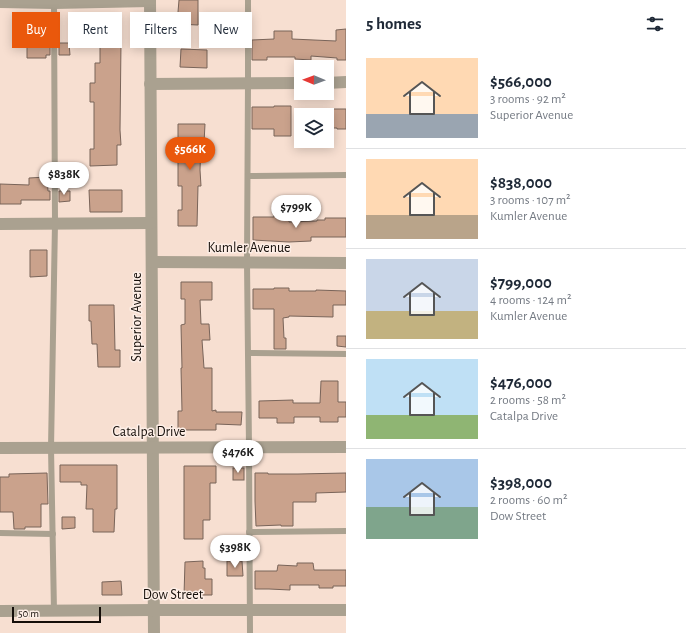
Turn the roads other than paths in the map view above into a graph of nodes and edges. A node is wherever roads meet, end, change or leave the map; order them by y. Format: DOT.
graph roads {
  1 [pos="248,0"];
  2 [pos="54,1"];
  3 [pos="150,1"];
  4 [pos="0,2"];
  5 [pos="334,82"];
  6 [pos="346,82"];
  7 [pos="248,83"];
  8 [pos="294,83"];
  9 [pos="150,84"];
  10 [pos="346,175"];
  11 [pos="248,176"];
  12 [pos="151,223"];
  13 [pos="0,224"];
  14 [pos="54,224"];
  15 [pos="152,262"];
  16 [pos="247,263"];
  17 [pos="346,263"];
  18 [pos="248,353"];
  19 [pos="346,354"];
  20 [pos="153,447"];
  21 [pos="249,447"];
  22 [pos="346,447"];
  23 [pos="0,448"];
  24 [pos="51,448"];
  25 [pos="346,531"];
  26 [pos="0,532"];
  27 [pos="250,532"];
  28 [pos="53,534"];
  29 [pos="154,610"];
  30 [pos="250,610"];
  31 [pos="346,610"];
  32 [pos="0,611"];
  33 [pos="54,611"];
  34 [pos="154,633"];
  35 [pos="250,633"];
  1 -- 7 [label="lane"];
  2 -- 3 [label="street"];
  2 -- 4 [label="street"];
  2 -- 14 [label="lane"];
  3 -- 9 [label="street, Superior Avenue"];
  5 -- 6 [label="street"];
  7 -- 8 [label="street"];
  7 -- 9 [label="street"];
  7 -- 11 [label="lane"];
  9 -- 12 [label="street, Superior Avenue"];
  10 -- 11 [label="lane"];
  11 -- 16 [label="lane"];
  12 -- 14 [label="street"];
  12 -- 15 [label="street, Superior Avenue"];
  13 -- 14 [label="street"];
  14 -- 24 [label="lane"];
  15 -- 16 [label="street, Kumler Avenue"];
  15 -- 20 [label="street, Superior Avenue"];
  16 -- 17 [label="street, Kumler Avenue"];
  16 -- 18 [label="lane"];
  18 -- 19 [label="lane"];
  18 -- 21 [label="lane"];
  20 -- 21 [label="street, Catalpa Drive"];
  20 -- 24 [label="street, Catalpa Drive"];
  20 -- 29 [label="street, Superior Avenue"];
  21 -- 22 [label="street, Catalpa Drive"];
  21 -- 27 [label="lane"];
  23 -- 24 [label="street, Catalpa Drive"];
  24 -- 28 [label="lane"];
  25 -- 27 [label="lane"];
  26 -- 28 [label="lane"];
  27 -- 30 [label="lane"];
  28 -- 33 [label="lane"];
  29 -- 30 [label="street, Dow Street"];
  29 -- 33 [label="street, Dow Street"];
  29 -- 34 [label="street, Superior Avenue"];
  30 -- 31 [label="street, Dow Street"];
  30 -- 35 [label="lane"];
  32 -- 33 [label="street, Dow Street"];
}
